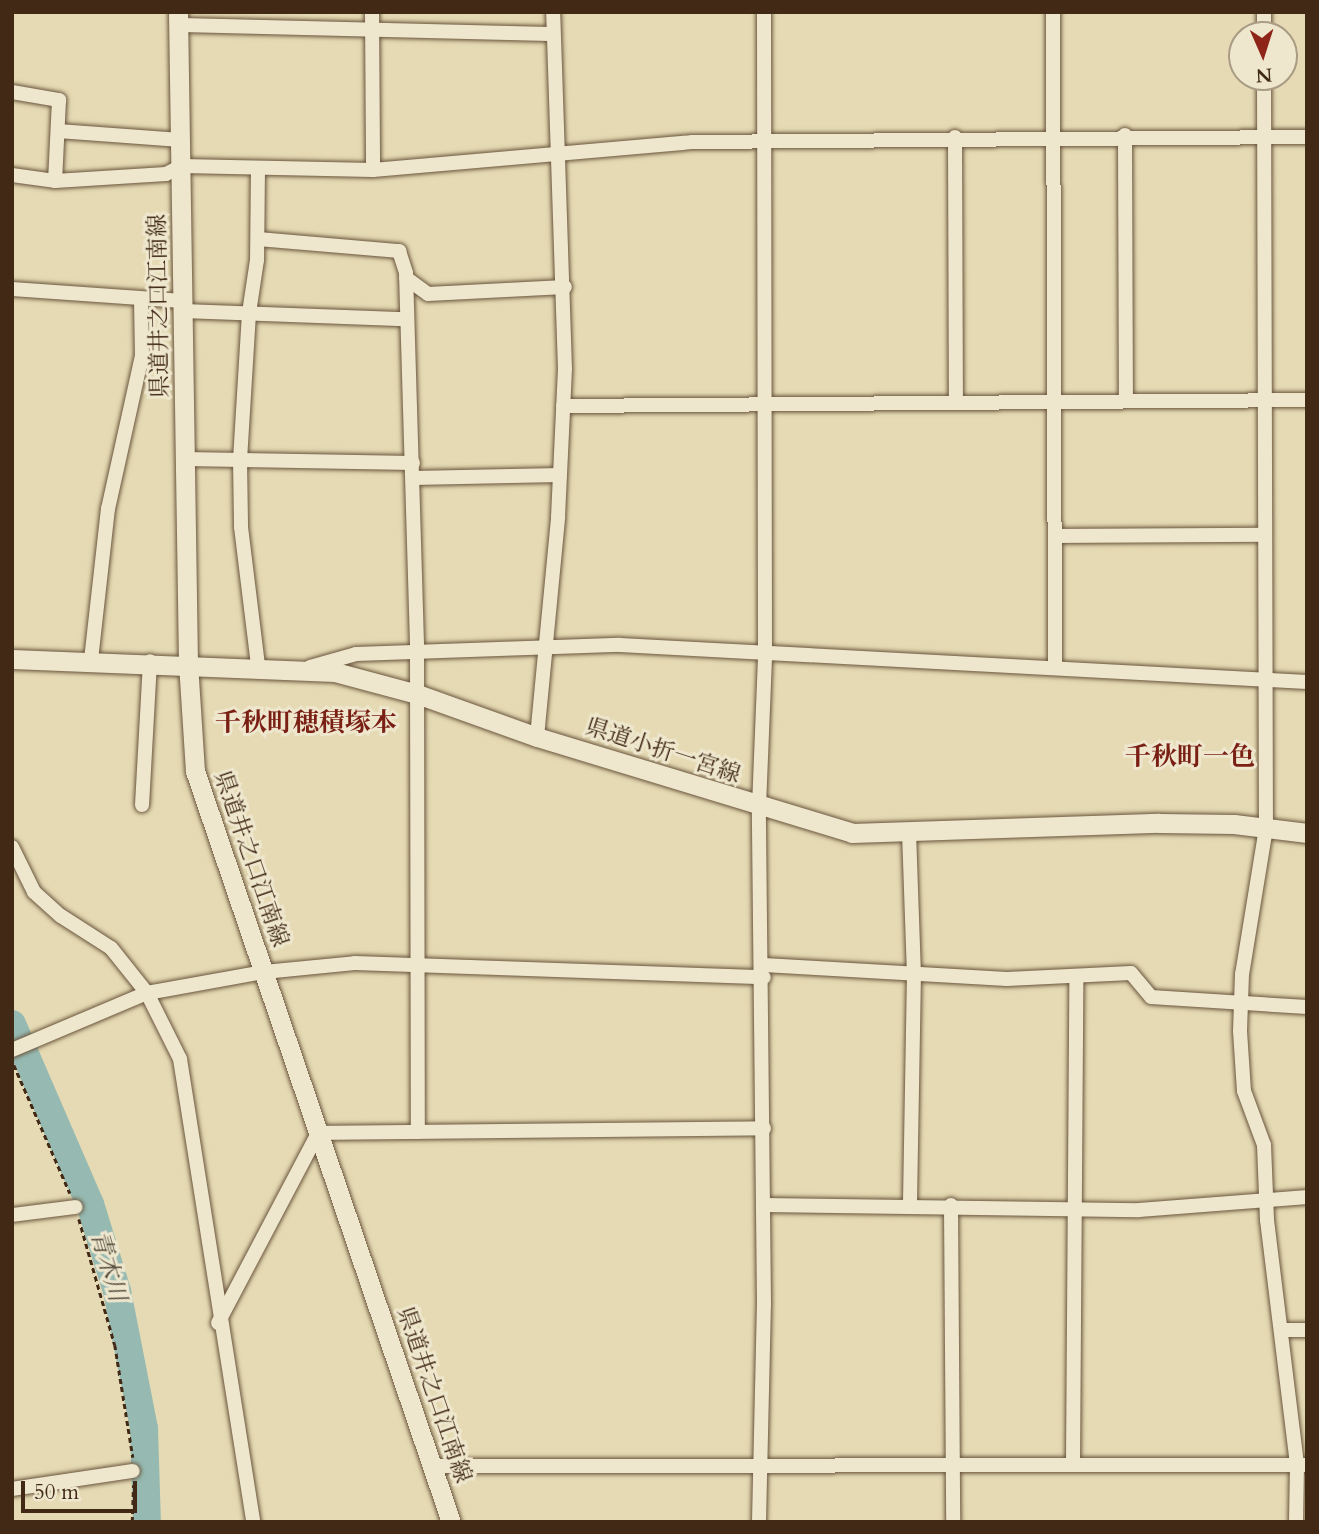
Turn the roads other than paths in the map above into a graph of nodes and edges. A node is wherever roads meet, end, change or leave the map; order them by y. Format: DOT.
graph roads {
  1 [pos="372,12"];
  2 [pos="553,12"];
  3 [pos="764,12"];
  4 [pos="1053,12"];
  5 [pos="178,19"];
  6 [pos="372,33"];
  7 [pos="553,34"];
  8 [pos="1264,91"];
  9 [pos="12,92"];
  10 [pos="58,131"];
  11 [pos="1125,135"];
  12 [pos="1053,136"];
  13 [pos="955,137"];
  14 [pos="1307,137"];
  15 [pos="1264,139"];
  16 [pos="181,140"];
  17 [pos="764,140"];
  18 [pos="556,153"];
  19 [pos="182,166"];
  20 [pos="258,168"];
  21 [pos="373,170"];
  22 [pos="12,175"];
  23 [pos="55,181"];
  24 [pos="258,239"];
  25 [pos="406,278"];
  26 [pos="565,287"];
  27 [pos="12,289"];
  28 [pos="141,299"];
  29 [pos="183,306"];
  30 [pos="249,313"];
  31 [pos="405,319"];
  32 [pos="1056,400"];
  33 [pos="1126,400"];
  34 [pos="1263,400"];
  35 [pos="1307,400"];
  36 [pos="956,401"];
  37 [pos="763,402"];
  38 [pos="564,406"];
  39 [pos="185,459"];
  40 [pos="240,460"];
  41 [pos="413,470"];
  42 [pos="560,475"];
  43 [pos="1263,535"];
  44 [pos="1055,536"];
  45 [pos="547,647"];
  46 [pos="417,652"];
  47 [pos="765,655"];
  48 [pos="12,659"];
  49 [pos="91,660"];
  50 [pos="149,662"];
  51 [pos="188,663"];
  52 [pos="258,666"];
  53 [pos="1055,667"];
  54 [pos="305,668"];
  55 [pos="1264,680"];
  56 [pos="1307,682"];
  57 [pos="417,694"];
  58 [pos="537,737"];
  59 [pos="142,805"];
  60 [pos="759,807"];
  61 [pos="1266,828"];
  62 [pos="909,832"];
  63 [pos="1307,833"];
  64 [pos="12,847"];
  65 [pos="416,966"];
  66 [pos="764,971"];
  67 [pos="264,972"];
  68 [pos="914,973"];
  69 [pos="1076,976"];
  70 [pos="147,993"];
  71 [pos="1240,1002"];
  72 [pos="1307,1007"];
  73 [pos="12,1050"];
  74 [pos="764,1128"];
  75 [pos="418,1132"];
  76 [pos="318,1133"];
  77 [pos="1307,1197"];
  78 [pos="1266,1198"];
  79 [pos="764,1205"];
  80 [pos="910,1205"];
  81 [pos="951,1205"];
  82 [pos="75,1207"];
  83 [pos="1071,1207"];
  84 [pos="12,1216"];
  85 [pos="218,1323"];
  86 [pos="1281,1330"];
  87 [pos="1307,1330"];
  88 [pos="760,1462"];
  89 [pos="1073,1464"];
  90 [pos="954,1465"];
  91 [pos="1302,1465"];
  92 [pos="433,1466"];
  93 [pos="133,1471"];
  94 [pos="12,1489"];
  95 [pos="253,1522"];
  96 [pos="451,1522"];
  97 [pos="759,1522"];
  98 [pos="953,1522"];
  99 [pos="1296,1522"];
  1 -- 6 [label="street"];
  2 -- 7 [label="street"];
  3 -- 17 [label="street"];
  4 -- 12 [label="street"];
  5 -- 6 [label="street"];
  5 -- 16 [label="main road, 県道井之口江南線"];
  6 -- 7 [label="street"];
  6 -- 21 [label="street"];
  7 -- 18 [label="street"];
  8 -- 15 [label="street"];
  9 -- 10 [label="street"];
  10 -- 16 [label="street"];
  10 -- 23 [label="street"];
  11 -- 12 [label="street"];
  11 -- 15 [label="street"];
  11 -- 33 [label="street"];
  12 -- 13 [label="street"];
  12 -- 32 [label="street"];
  13 -- 17 [label="street"];
  13 -- 36 [label="street"];
  14 -- 15 [label="street"];
  15 -- 34 [label="street"];
  16 -- 19 [label="main road, 県道井之口江南線"];
  17 -- 18 [label="street"];
  17 -- 37 [label="street"];
  18 -- 21 [label="street"];
  18 -- 26 [label="street"];
  19 -- 20 [label="street"];
  19 -- 23 [label="street"];
  19 -- 29 [label="main road, 県道井之口江南線"];
  20 -- 21 [label="street"];
  20 -- 24 [label="street"];
  22 -- 23 [label="street"];
  24 -- 25 [label="street"];
  24 -- 30 [label="street"];
  25 -- 26 [label="street"];
  25 -- 31 [label="street"];
  26 -- 38 [label="street"];
  27 -- 28 [label="street"];
  28 -- 29 [label="street"];
  28 -- 49 [label="street"];
  29 -- 30 [label="street"];
  29 -- 39 [label="main road, 県道井之口江南線"];
  30 -- 31 [label="street"];
  30 -- 40 [label="street"];
  31 -- 41 [label="street"];
  32 -- 33 [label="street"];
  32 -- 36 [label="street"];
  32 -- 44 [label="street"];
  33 -- 34 [label="street"];
  34 -- 35 [label="street"];
  34 -- 43 [label="street"];
  36 -- 37 [label="street"];
  37 -- 38 [label="street"];
  37 -- 47 [label="street"];
  38 -- 42 [label="street"];
  39 -- 40 [label="street"];
  39 -- 51 [label="main road, 県道井之口江南線"];
  40 -- 41 [label="street"];
  40 -- 52 [label="street"];
  41 -- 42 [label="street"];
  41 -- 46 [label="street"];
  42 -- 45 [label="street"];
  43 -- 44 [label="street"];
  43 -- 55 [label="street"];
  44 -- 53 [label="street"];
  45 -- 46 [label="street"];
  45 -- 47 [label="street"];
  45 -- 58 [label="street"];
  46 -- 54 [label="street"];
  46 -- 57 [label="street"];
  47 -- 53 [label="street"];
  47 -- 60 [label="street"];
  48 -- 49 [label="main road, 県道小折一宮線"];
  49 -- 50 [label="main road, 県道小折一宮線"];
  50 -- 51 [label="main road, 県道小折一宮線"];
  50 -- 59 [label="street"];
  51 -- 52 [label="main road, 県道小折一宮線"];
  51 -- 67 [label="main road, 県道井之口江南線"];
  52 -- 54 [label="main road, 県道小折一宮線"];
  53 -- 55 [label="street"];
  54 -- 57 [label="main road, 県道小折一宮線"];
  55 -- 56 [label="street"];
  55 -- 61 [label="street"];
  57 -- 58 [label="main road, 県道小折一宮線"];
  57 -- 65 [label="street"];
  58 -- 60 [label="main road, 県道小折一宮線"];
  60 -- 62 [label="main road, 県道小折一宮線"];
  60 -- 66 [label="street"];
  61 -- 62 [label="main road, 県道小折一宮線"];
  61 -- 63 [label="main road, 県道小折一宮線"];
  61 -- 71 [label="street"];
  62 -- 68 [label="street"];
  64 -- 70 [label="street"];
  65 -- 66 [label="street"];
  65 -- 67 [label="street"];
  65 -- 75 [label="street"];
  66 -- 68 [label="street"];
  66 -- 74 [label="street"];
  67 -- 70 [label="street"];
  67 -- 76 [label="main road, 県道井之口江南線"];
  68 -- 69 [label="street"];
  68 -- 80 [label="street"];
  69 -- 71 [label="street"];
  69 -- 83 [label="street"];
  70 -- 73 [label="street"];
  70 -- 85 [label="street"];
  71 -- 72 [label="street"];
  71 -- 78 [label="street"];
  74 -- 75 [label="street"];
  74 -- 79 [label="street"];
  75 -- 76 [label="street"];
  76 -- 85 [label="street"];
  76 -- 92 [label="main road, 県道井之口江南線"];
  77 -- 78 [label="street"];
  78 -- 83 [label="street"];
  78 -- 86 [label="street"];
  79 -- 80 [label="street"];
  79 -- 88 [label="street"];
  80 -- 81 [label="street"];
  81 -- 83 [label="street"];
  81 -- 90 [label="street"];
  82 -- 84 [label="street"];
  83 -- 89 [label="street"];
  85 -- 95 [label="street"];
  86 -- 87 [label="street"];
  86 -- 91 [label="street"];
  88 -- 90 [label="street"];
  88 -- 92 [label="street"];
  88 -- 97 [label="street"];
  89 -- 90 [label="street"];
  89 -- 91 [label="street"];
  90 -- 98 [label="street"];
  91 -- 99 [label="street"];
  92 -- 96 [label="main road, 県道井之口江南線"];
  93 -- 94 [label="street"];
}
